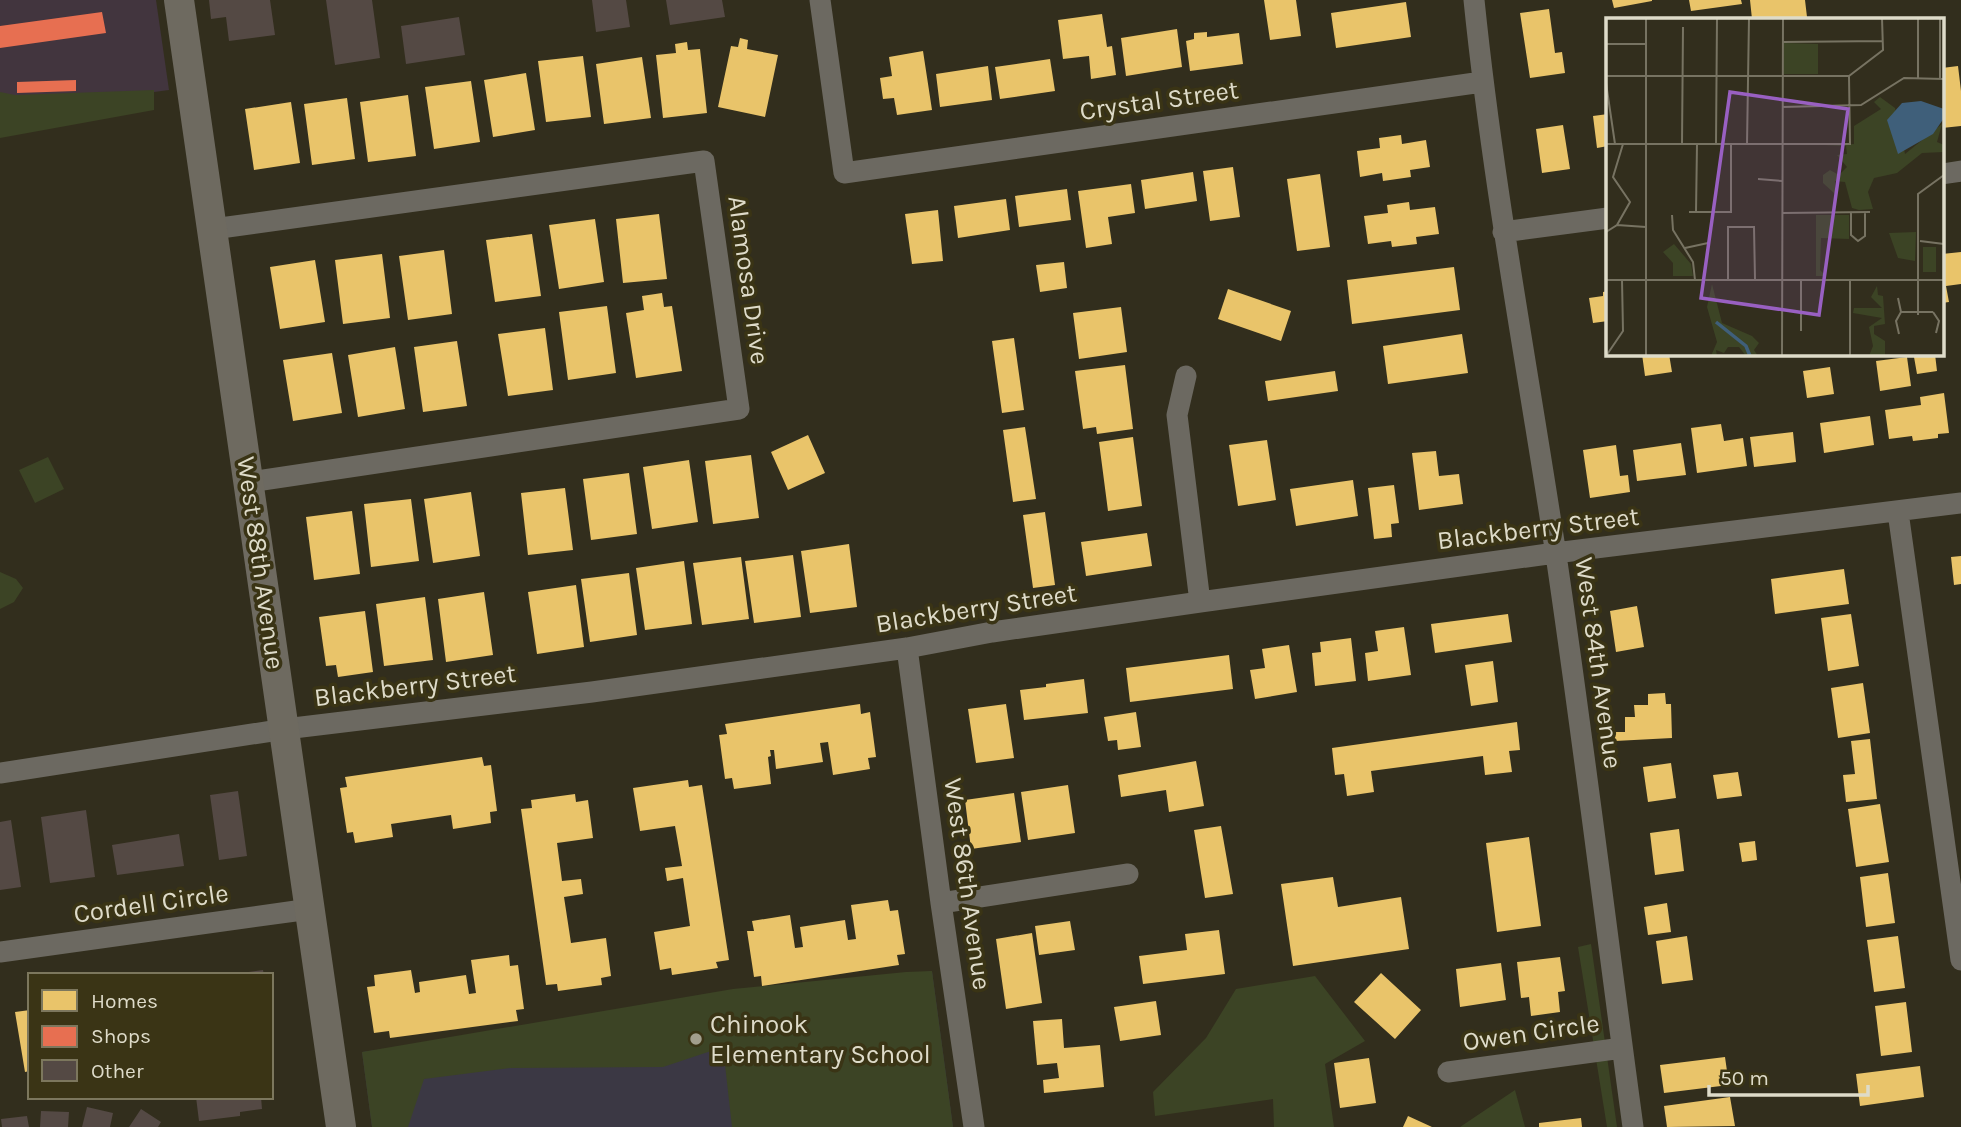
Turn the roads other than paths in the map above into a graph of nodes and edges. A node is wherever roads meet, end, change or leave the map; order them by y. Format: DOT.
graph roads {
  1 [pos="179,0"];
  2 [pos="820,0"];
  3 [pos="1475,0"];
  4 [pos="1482,82"];
  5 [pos="1606,218"];
  6 [pos="213,229"];
  7 [pos="1503,232"];
  8 [pos="1186,376"];
  9 [pos="250,482"];
  10 [pos="1961,503"];
  11 [pos="1898,512"];
  12 [pos="1555,553"];
  13 [pos="1200,602"];
  14 [pos="907,648"];
  15 [pos="285,729"];
  16 [pos="0,773"];
  17 [pos="1128,874"];
  18 [pos="941,903"];
  19 [pos="310,909"];
  20 [pos="0,952"];
  21 [pos="1961,960"];
  22 [pos="1622,1048"];
  23 [pos="1448,1072"];
  24 [pos="341,1127"];
  25 [pos="974,1127"];
  26 [pos="1633,1127"];
  1 -- 6 [label="street, West 88th Avenue"];
  2 -- 4 [label="street, Crystal Street"];
  3 -- 4 [label="street, West 84th Avenue"];
  4 -- 7 [label="street, West 84th Avenue"];
  5 -- 7 [label="street"];
  6 -- 9 [label="street, West 88th Avenue"];
  6 -- 9 [label="street, Alamosa Drive"];
  7 -- 12 [label="street, West 84th Avenue"];
  8 -- 13 [label="street"];
  9 -- 15 [label="street, West 88th Avenue"];
  10 -- 11 [label="street, Blackberry Street"];
  11 -- 12 [label="street, Blackberry Street"];
  11 -- 21 [label="street"];
  12 -- 13 [label="street, Blackberry Street"];
  12 -- 22 [label="street, West 84th Avenue"];
  13 -- 14 [label="street, Blackberry Street"];
  14 -- 15 [label="street, Blackberry Street"];
  14 -- 18 [label="street, West 86th Avenue"];
  15 -- 16 [label="street, Blackberry Street"];
  15 -- 19 [label="street, West 88th Avenue"];
  17 -- 18 [label="street"];
  18 -- 25 [label="street, West 86th Avenue"];
  19 -- 20 [label="street, Cordell Circle"];
  19 -- 24 [label="street, West 88th Avenue"];
  22 -- 23 [label="street, Owen Circle"];
  22 -- 26 [label="street, West 84th Avenue"];
}
